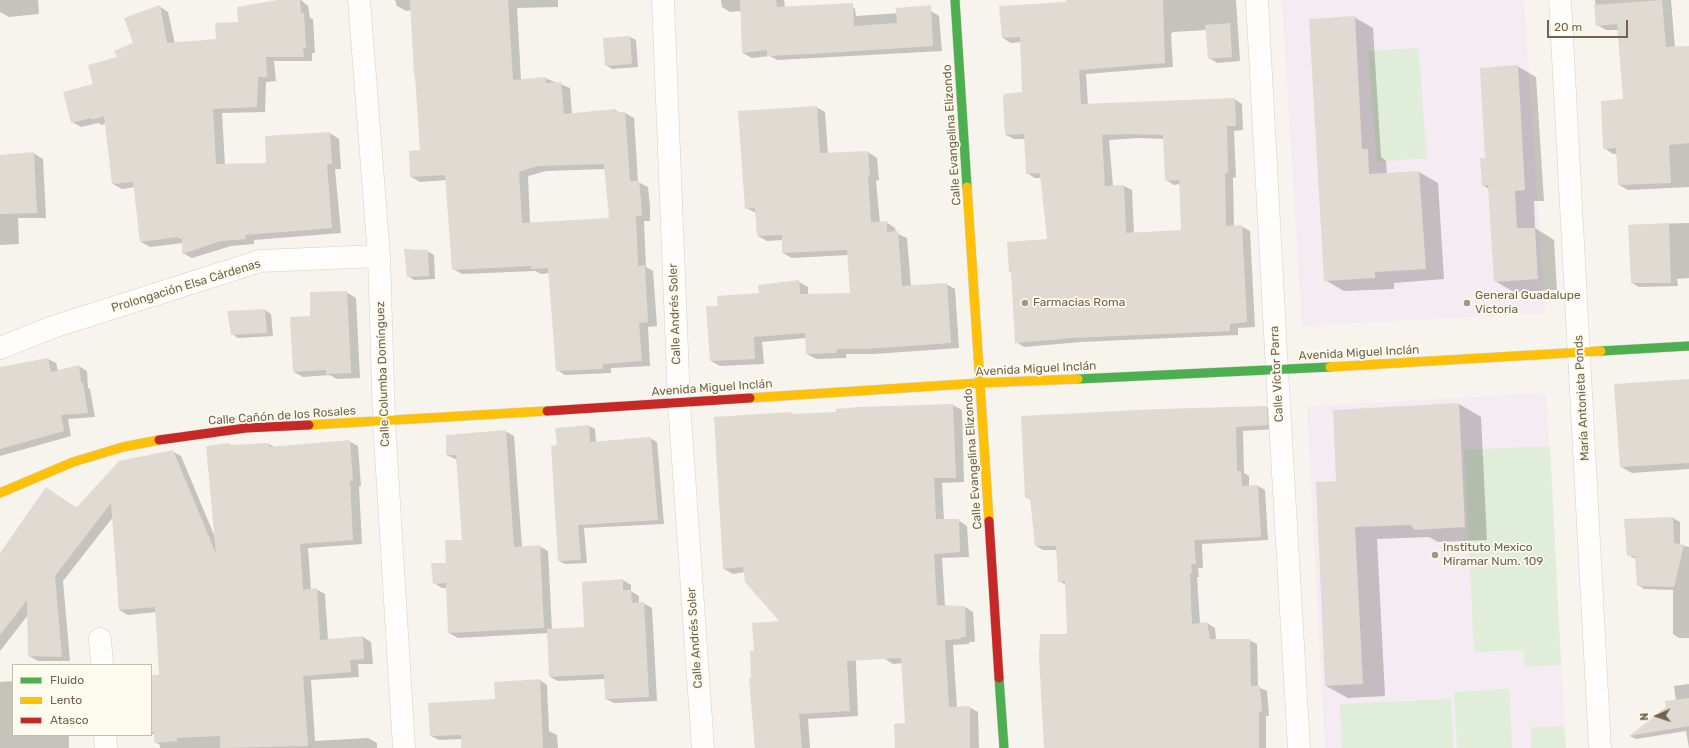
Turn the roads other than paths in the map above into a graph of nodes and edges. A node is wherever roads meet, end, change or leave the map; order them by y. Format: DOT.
graph roads {
  1 [pos="359,0"];
  2 [pos="662,0"];
  3 [pos="955,0"];
  4 [pos="1257,0"];
  5 [pos="1560,0"];
  6 [pos="379,256"];
  7 [pos="1689,346"];
  8 [pos="0,348"];
  9 [pos="1580,352"];
  10 [pos="1277,370"];
  11 [pos="980,383"];
  12 [pos="679,402"];
  13 [pos="384,421"];
  14 [pos="0,493"];
  15 [pos="100,639"];
  16 [pos="102,664"];
  17 [pos="105,736"];
  18 [pos="106,748"];
  19 [pos="404,748"];
  20 [pos="703,748"];
  21 [pos="1004,748"];
  22 [pos="1299,748"];
  23 [pos="1600,748"];
  1 -- 6 [label="street, Calle Columba Domínguez"];
  2 -- 12 [label="street, Calle Andrés Soler"];
  3 -- 11 [label="street, Calle Evangelina Elizondo"];
  4 -- 10 [label="street, Calle Víctor Parra"];
  5 -- 9 [label="street, María Antonieta Ponds"];
  6 -- 8 [label="street, Prolongación Elsa Cárdenas"];
  6 -- 13 [label="street, Calle Columba Domínguez"];
  7 -- 9 [label="street, Avenida Miguel Inclán"];
  9 -- 10 [label="street, Avenida Miguel Inclán"];
  9 -- 23 [label="street, María Antonieta Ponds"];
  10 -- 11 [label="street, Avenida Miguel Inclán"];
  10 -- 22 [label="street, Calle Víctor Parra"];
  11 -- 12 [label="street, Avenida Miguel Inclán"];
  11 -- 21 [label="street, Calle Evangelina Elizondo"];
  12 -- 13 [label="street, Avenida Miguel Inclán"];
  12 -- 20 [label="street, Calle Andrés Soler"];
  13 -- 14 [label="street, Calle Cañón de los Rosales"];
  13 -- 19 [label="street, Calle Columba Domínguez"];
  15 -- 16 [label="street"];
  17 -- 18 [label="street"];
}
